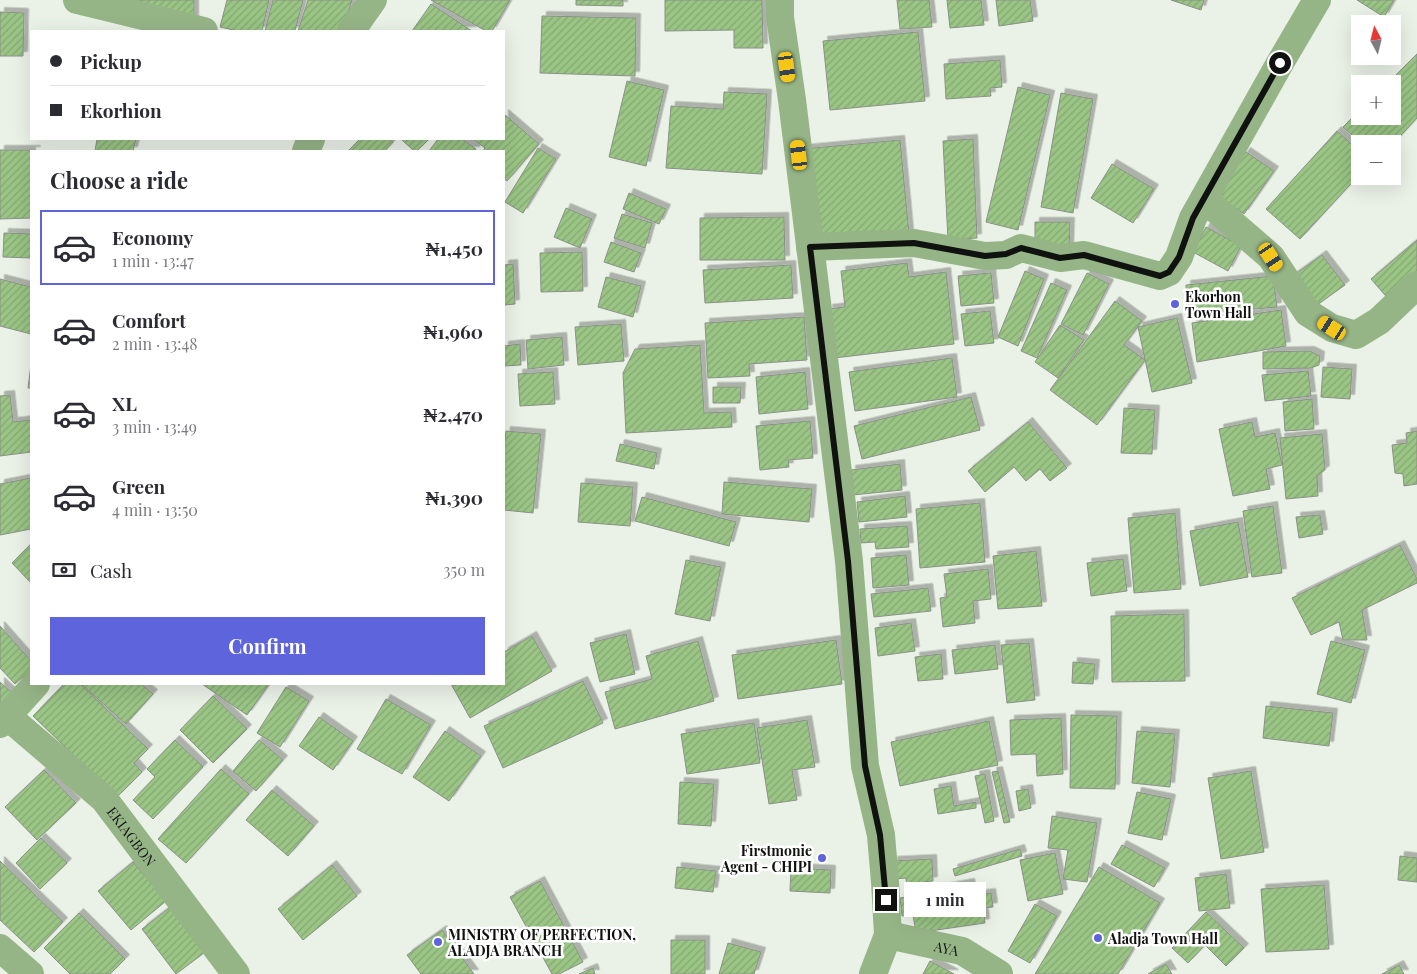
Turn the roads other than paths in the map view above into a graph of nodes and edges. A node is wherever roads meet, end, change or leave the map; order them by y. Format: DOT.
graph roads {
  1 [pos="77,0"];
  2 [pos="373,0"];
  3 [pos="780,0"];
  4 [pos="1317,0"];
  5 [pos="200,30"];
  6 [pos="352,30"];
  7 [pos="1204,199"];
  8 [pos="810,247"];
  9 [pos="1417,285"];
  10 [pos="35,685"];
  11 [pos="3,720"];
  12 [pos="888,935"];
  13 [pos="0,948"];
  14 [pos="30,974"];
  15 [pos="236,974"];
  16 [pos="873,974"];
  17 [pos="999,974"];
  1 -- 5 [label="street"];
  2 -- 6 [label="street"];
  3 -- 8 [label="street"];
  4 -- 7 [label="street"];
  7 -- 8 [label="street"];
  7 -- 9 [label="street"];
  8 -- 12 [label="street"];
  10 -- 11 [label="street"];
  11 -- 15 [label="street, EKIAGBON"];
  12 -- 16 [label="street"];
  12 -- 17 [label="street, AYA"];
  13 -- 14 [label="street"];
}
